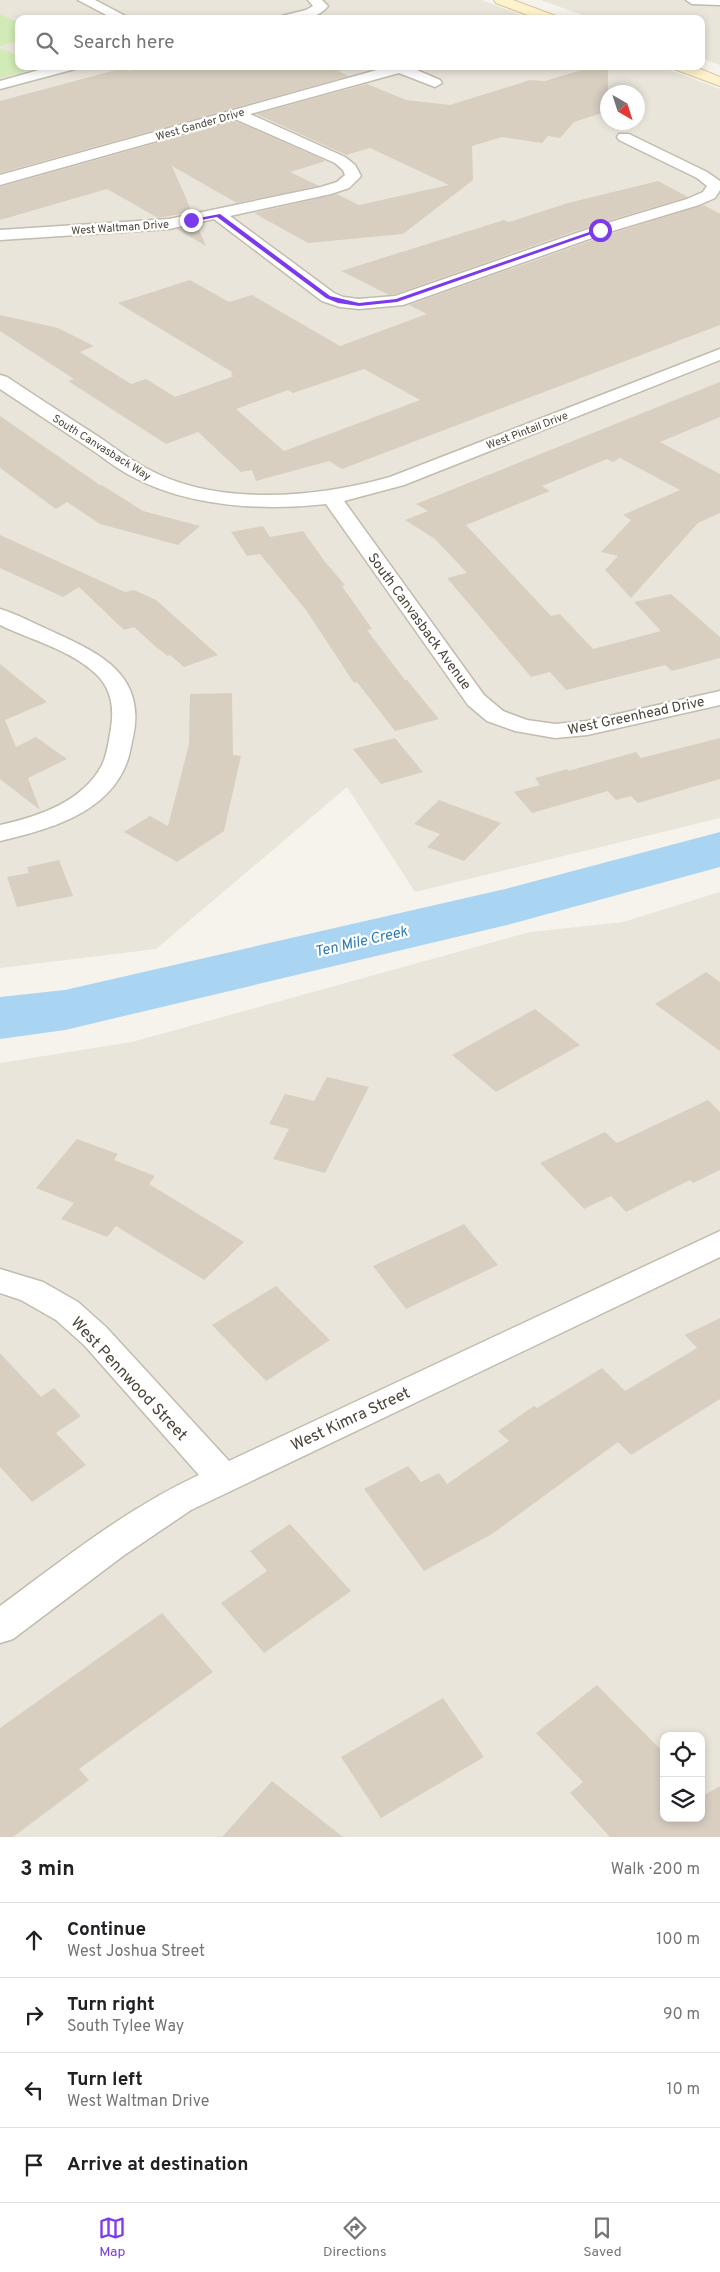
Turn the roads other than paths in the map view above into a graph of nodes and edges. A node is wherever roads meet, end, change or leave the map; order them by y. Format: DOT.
graph roads {
  1 [pos="84,0"];
  2 [pos="501,0"];
  3 [pos="692,0"];
  4 [pos="714,2"];
  5 [pos="318,3"];
  6 [pos="116,15"];
  7 [pos="303,15"];
  8 [pos="540,15"];
  9 [pos="55,70"];
  10 [pos="392,70"];
  11 [pos="409,70"];
  12 [pos="689,70"];
  13 [pos="720,82"];
  14 [pos="435,83"];
  15 [pos="0,85"];
  16 [pos="237,114"];
  17 [pos="624,137"];
  18 [pos="0,180"];
  19 [pos="218,215"];
  20 [pos="0,235"];
  21 [pos="720,354"];
  22 [pos="0,381"];
  23 [pos="331,498"];
  24 [pos="0,616"];
  25 [pos="720,698"];
  26 [pos="523,726"];
  27 [pos="0,833"];
  28 [pos="720,1243"];
  29 [pos="0,1281"];
  30 [pos="223,1478"];
  31 [pos="0,1627"];
  1 -- 6 [label="street"];
  2 -- 8 [label="street"];
  3 -- 4 [label="street"];
  5 -- 7 [label="street"];
  9 -- 15 [label="street"];
  10 -- 16 [label="street, West Gander Drive"];
  11 -- 14 [label="street, West Gander Drive"];
  12 -- 13 [label="street"];
  16 -- 18 [label="street, West Gander Drive"];
  16 -- 19 [label="street, West Waltman Drive"];
  17 -- 19 [label="street"];
  19 -- 20 [label="street, West Waltman Drive"];
  21 -- 23 [label="street, West Pintail Drive"];
  22 -- 23 [label="street, South Canvasback Way"];
  23 -- 26 [label="street, South Canvasback Avenue"];
  24 -- 27 [label="street"];
  25 -- 26 [label="street, West Greenhead Drive"];
  28 -- 30 [label="street, West Kimra Street"];
  29 -- 30 [label="street, West Pennwood Street"];
  30 -- 31 [label="street, West Kimra Street"];
}
